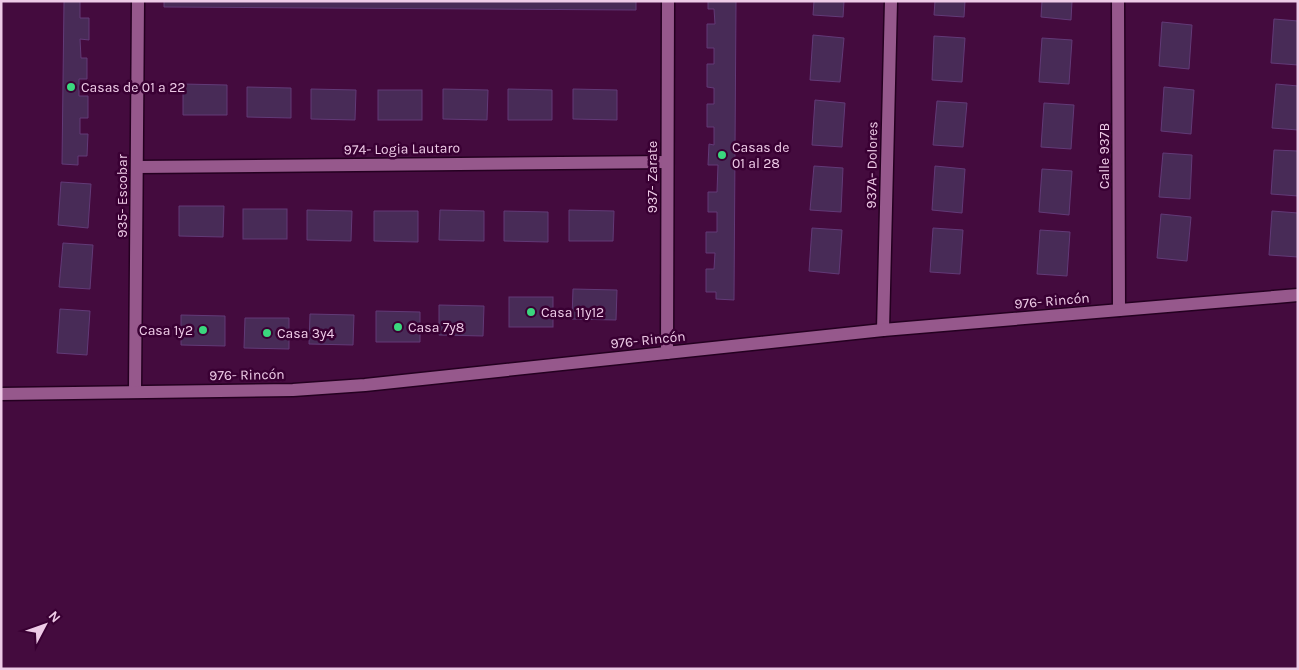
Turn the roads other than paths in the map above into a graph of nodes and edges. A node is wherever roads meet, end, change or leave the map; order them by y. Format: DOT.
graph roads {
  1 [pos="138,1"];
  2 [pos="668,1"];
  3 [pos="891,1"];
  4 [pos="1118,1"];
  5 [pos="667,162"];
  6 [pos="137,168"];
  7 [pos="1298,295"];
  8 [pos="1119,310"];
  9 [pos="883,330"];
  10 [pos="667,353"];
  11 [pos="135,391"];
  12 [pos="1,394"];
  1 -- 6 [label="street, 935- Escobar"];
  2 -- 5 [label="street, 937- Zarate"];
  3 -- 9 [label="street, 937A- Dolores"];
  4 -- 8 [label="street, Calle 937B"];
  5 -- 6 [label="street, 974- Logia Lautaro"];
  5 -- 10 [label="street, 937- Zarate"];
  6 -- 11 [label="street, 935- Escobar"];
  7 -- 8 [label="street, 976- Rincón"];
  8 -- 9 [label="street, 976- Rincón"];
  9 -- 10 [label="street, 976- Rincón"];
  10 -- 11 [label="street, 976- Rincón"];
  11 -- 12 [label="street, 976- Rincón"];
}
